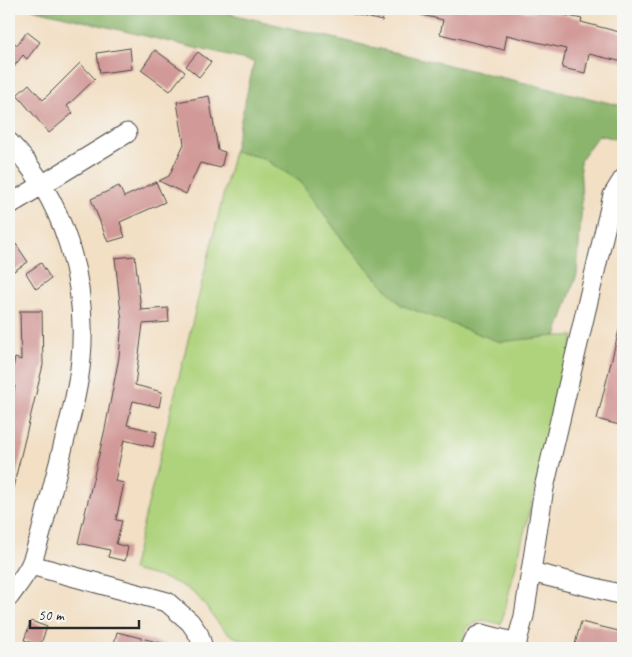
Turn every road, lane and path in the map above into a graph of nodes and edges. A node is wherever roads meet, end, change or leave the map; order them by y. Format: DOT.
graph roads {
  1 [pos="127,133"];
  2 [pos="9,142"];
  3 [pos="623,179"];
  4 [pos="41,185"];
  5 [pos="9,204"];
  6 [pos="31,565"];
  7 [pos="531,572"];
  8 [pos="623,594"];
  9 [pos="9,597"];
  10 [pos="516,646"];
  11 [pos="203,648"];
  12 [pos="471,648"];
  1 -- 4 [label="street"];
  2 -- 4 [label="street"];
  3 -- 7 [label="street"];
  4 -- 5 [label="street"];
  4 -- 6 [label="street"];
  6 -- 9 [label="street"];
  6 -- 11 [label="street"];
  7 -- 8 [label="street"];
  7 -- 10 [label="street"];
  10 -- 12 [label="street"];
}
